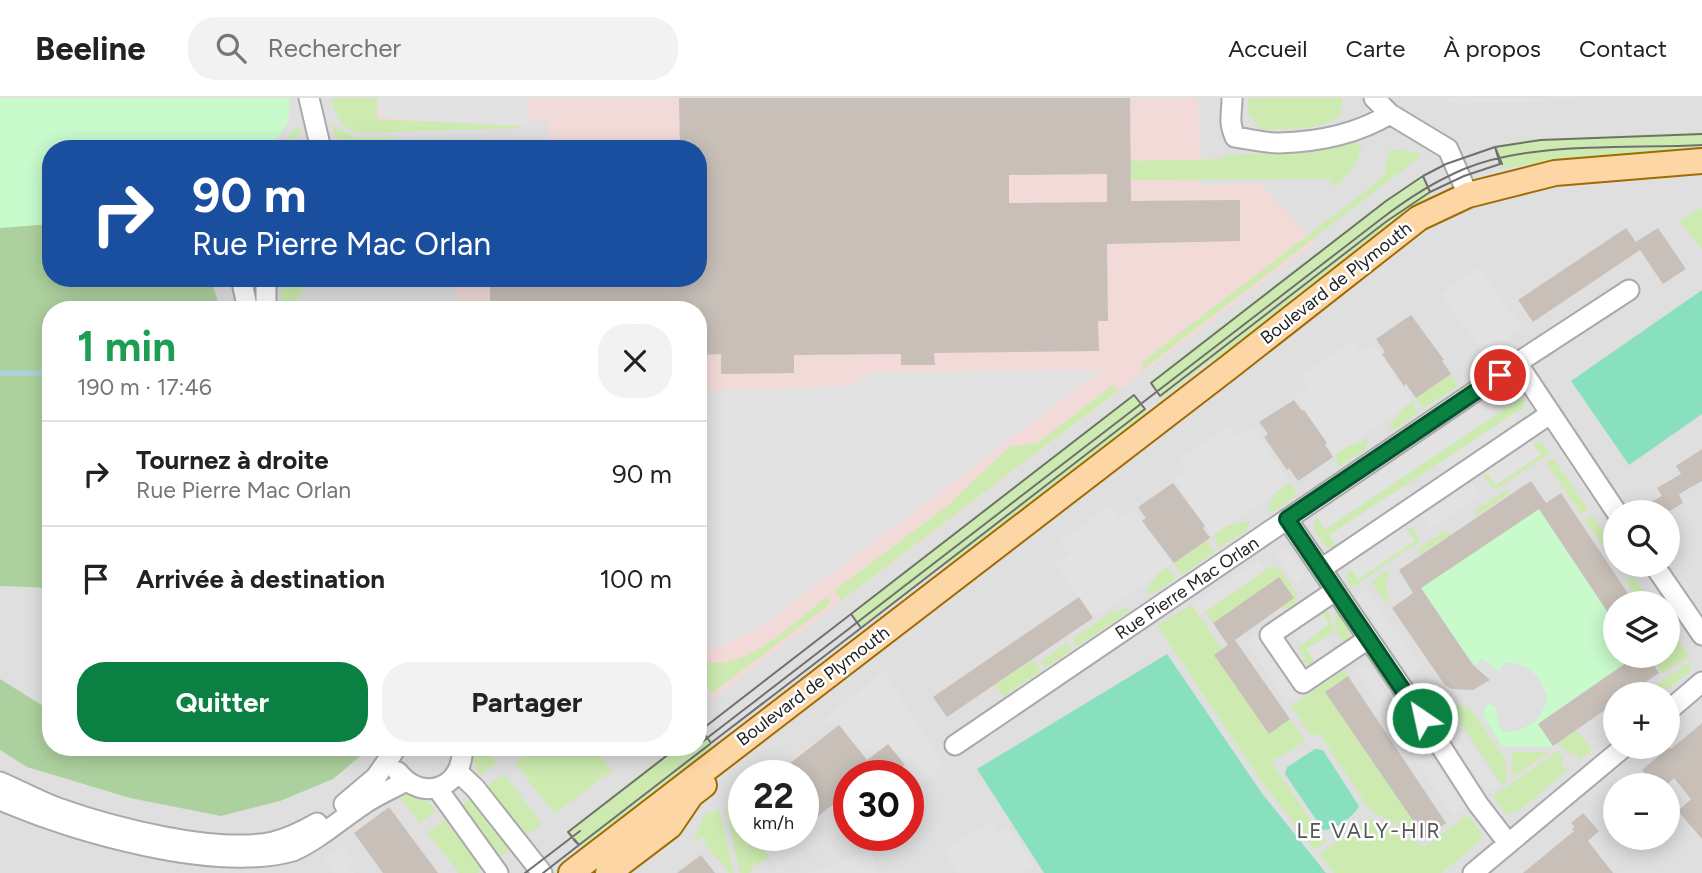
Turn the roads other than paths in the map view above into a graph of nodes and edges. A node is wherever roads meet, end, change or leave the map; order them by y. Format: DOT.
graph roads {
  1 [pos="309,98"];
  2 [pos="1231,98"];
  3 [pos="1374,98"];
  4 [pos="1390,114"];
  5 [pos="317,140"];
  6 [pos="1702,161"];
  7 [pos="1468,195"];
  8 [pos="1629,290"];
  9 [pos="1517,363"];
  10 [pos="1550,414"];
  11 [pos="1608,500"];
  12 [pos="1287,519"];
  13 [pos="1022,526"];
  14 [pos="1321,569"];
  15 [pos="1662,577"];
  16 [pos="1335,591"];
  17 [pos="1702,635"];
  18 [pos="1368,639"];
  19 [pos="1702,682"];
  20 [pos="1680,700"];
  21 [pos="955,745"];
  22 [pos="390,756"];
  23 [pos="394,756"];
  24 [pos="462,756"];
  25 [pos="1610,759"];
  26 [pos="458,772"];
  27 [pos="406,781"];
  28 [pos="0,782"];
  29 [pos="437,788"];
  30 [pos="0,800"];
  31 [pos="1508,843"];
  32 [pos="498,873"];
  33 [pos="542,873"];
  34 [pos="572,873"];
  35 [pos="608,873"];
  36 [pos="1472,873"];
  1 -- 5 [label="street"];
  2 -- 4 [label="street"];
  3 -- 4 [label="street"];
  4 -- 7 [label="street"];
  6 -- 7 [label="main road, Boulevard de Plymouth"];
  7 -- 13 [label="main road, Boulevard de Plymouth"];
  8 -- 9 [label="street, Rue Pierre Mac Orlan"];
  9 -- 10 [label="street"];
  9 -- 12 [label="street, Rue Pierre Mac Orlan"];
  10 -- 11 [label="street"];
  10 -- 14 [label="street"];
  12 -- 14 [label="street"];
  12 -- 21 [label="street, Rue Pierre Mac Orlan"];
  13 -- 34 [label="main road, Boulevard de Plymouth"];
  13 -- 35 [label="main road, Boulevard de Plymouth"];
  14 -- 16 [label="street"];
  15 -- 17 [label="street"];
  16 -- 18 [label="street"];
  16 -- 18 [label="street"];
  18 -- 31 [label="street"];
  19 -- 20 [label="street"];
  22 -- 28 [label="street"];
  23 -- 27 [label="street"];
  24 -- 26 [label="street"];
  25 -- 31 [label="street"];
  26 -- 29 [label="street"];
  26 -- 33 [label="street"];
  27 -- 29 [label="street"];
  27 -- 30 [label="street"];
  29 -- 32 [label="street"];
  31 -- 36 [label="street"];
}
